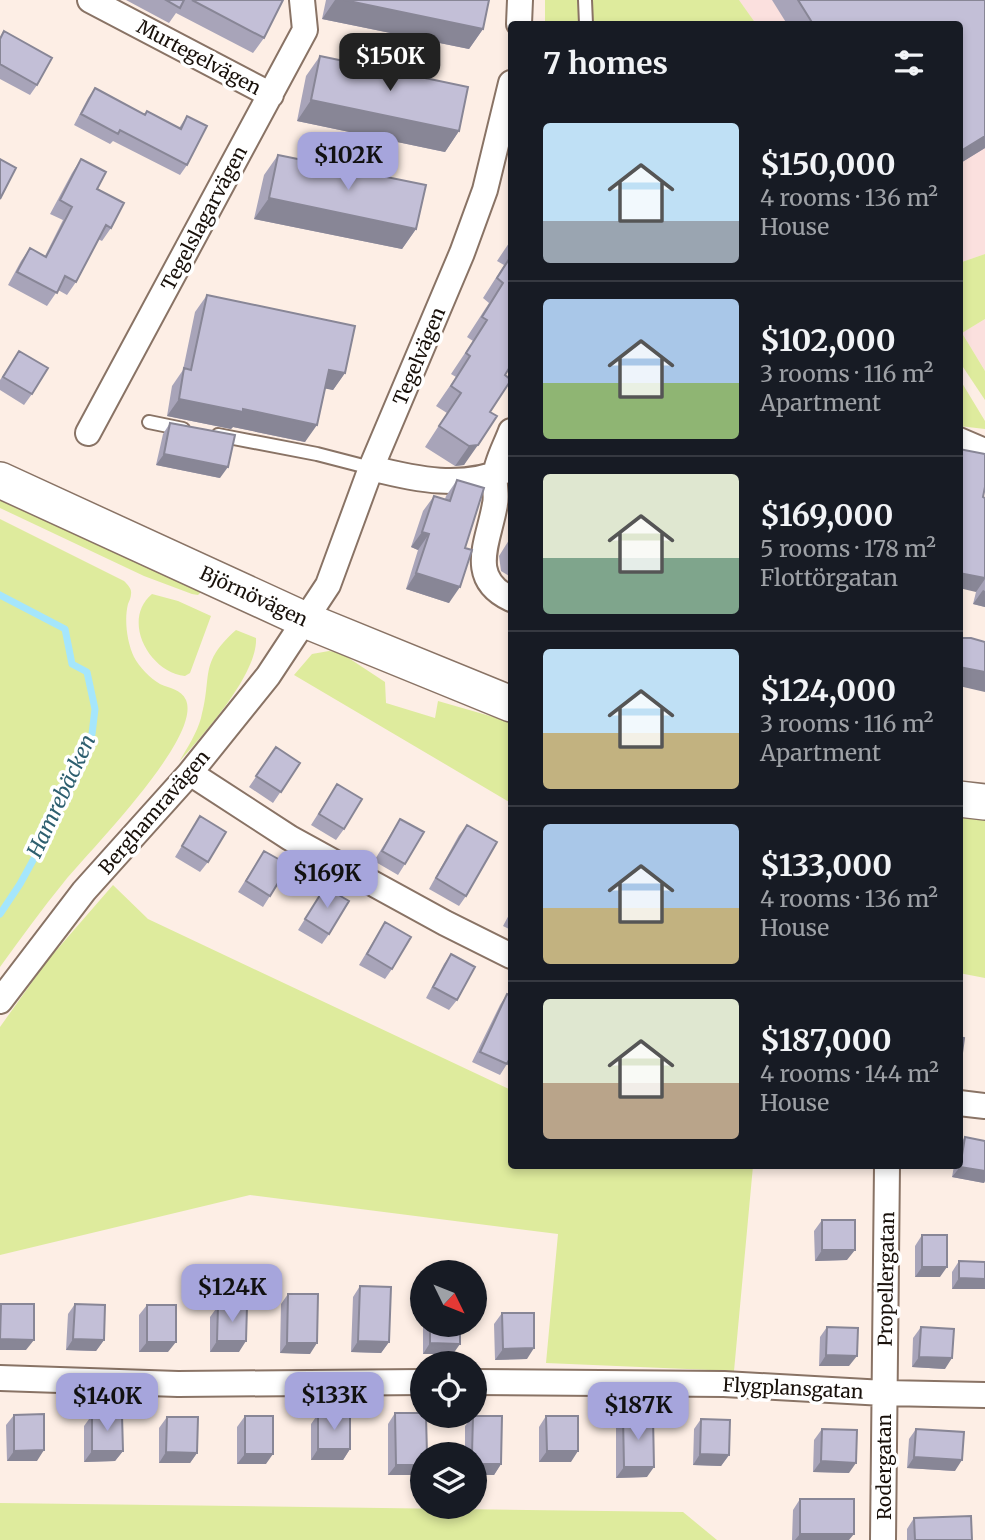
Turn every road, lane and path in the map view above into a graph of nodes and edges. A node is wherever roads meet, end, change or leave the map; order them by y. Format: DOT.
graph roads {
  1 [pos="90,0"];
  2 [pos="303,0"];
  3 [pos="520,0"];
  4 [pos="585,0"];
  5 [pos="519,21"];
  6 [pos="586,21"];
  7 [pos="271,94"];
  8 [pos="508,95"];
  9 [pos="149,422"];
  10 [pos="88,432"];
  11 [pos="963,442"];
  12 [pos="508,446"];
  13 [pos="985,455"];
  14 [pos="371,468"];
  15 [pos="503,472"];
  16 [pos="0,480"];
  17 [pos="508,598"];
  18 [pos="305,620"];
  19 [pos="508,703"];
  20 [pos="190,773"];
  21 [pos="963,799"];
  22 [pos="985,802"];
  23 [pos="508,954"];
  24 [pos="0,1001"];
  25 [pos="963,1103"];
  26 [pos="985,1106"];
  27 [pos="887,1169"];
  28 [pos="0,1378"];
  29 [pos="487,1381"];
  30 [pos="410,1382"];
  31 [pos="884,1393"];
  32 [pos="985,1395"];
  33 [pos="883,1540"];
  1 -- 7 [label="street, Murtegelvägen"];
  2 -- 7 [label="street, Tegelslagarvägen"];
  3 -- 5 [label="street"];
  4 -- 6 [label="lane"];
  7 -- 10 [label="street, Tegelslagarvägen"];
  8 -- 14 [label="street, Tegelvägen"];
  9 -- 14 [label="lane"];
  11 -- 13 [label="street"];
  12 -- 15 [label="street"];
  14 -- 15 [label="street"];
  14 -- 18 [label="street, Tegelvägen"];
  15 -- 17 [label="street"];
  16 -- 18 [label="main road, Björnövägen"];
  18 -- 19 [label="main road, Björnövägen"];
  18 -- 20 [label="street, Berghamravägen"];
  20 -- 23 [label="street"];
  20 -- 24 [label="street, Berghamravägen"];
  21 -- 22 [label="main road"];
  25 -- 26 [label="street"];
  27 -- 31 [label="street, Propellergatan"];
  28 -- 30 [label="street"];
  29 -- 31 [label="street, Flygplansgatan"];
  31 -- 32 [label="street, Flygplansgatan"];
  31 -- 33 [label="street, Rodergatan"];
}
